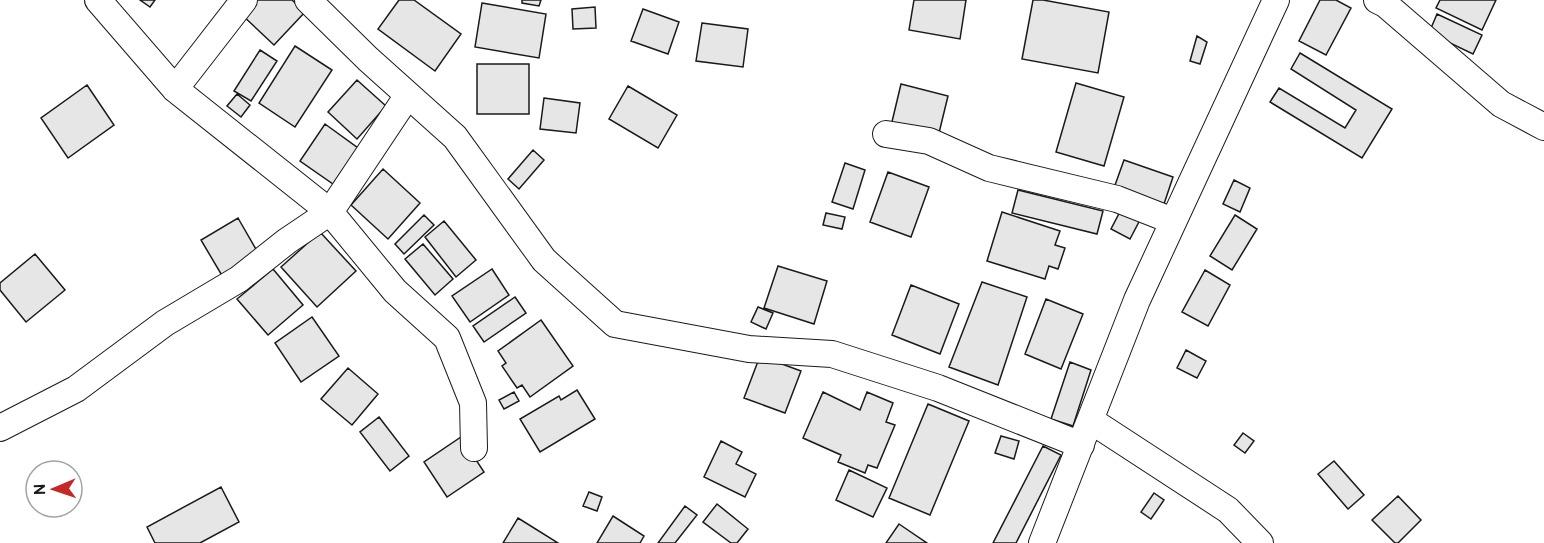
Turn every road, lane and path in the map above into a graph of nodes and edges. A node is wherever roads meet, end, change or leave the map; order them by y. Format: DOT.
graph roads {
  1 [pos="98,0"];
  2 [pos="244,0"];
  3 [pos="309,0"];
  4 [pos="1276,0"];
  5 [pos="1377,0"];
  6 [pos="175,90"];
  7 [pos="408,94"];
  8 [pos="1544,127"];
  9 [pos="886,134"];
  10 [pos="330,212"];
  11 [pos="1173,221"];
  12 [pos="1090,420"];
  13 [pos="0,428"];
  14 [pos="1081,445"];
  15 [pos="474,448"];
  16 [pos="1042,543"];
  17 [pos="1260,543"];
  1 -- 6 [label="street"];
  2 -- 6 [label="street"];
  3 -- 7 [label="street"];
  4 -- 11 [label="street"];
  5 -- 8 [label="street"];
  6 -- 10 [label="street"];
  7 -- 10 [label="street"];
  7 -- 14 [label="street"];
  9 -- 11 [label="street"];
  10 -- 13 [label="street"];
  10 -- 15 [label="street"];
  11 -- 12 [label="street"];
  12 -- 14 [label="street"];
  12 -- 17 [label="street"];
  14 -- 16 [label="street"];
}
